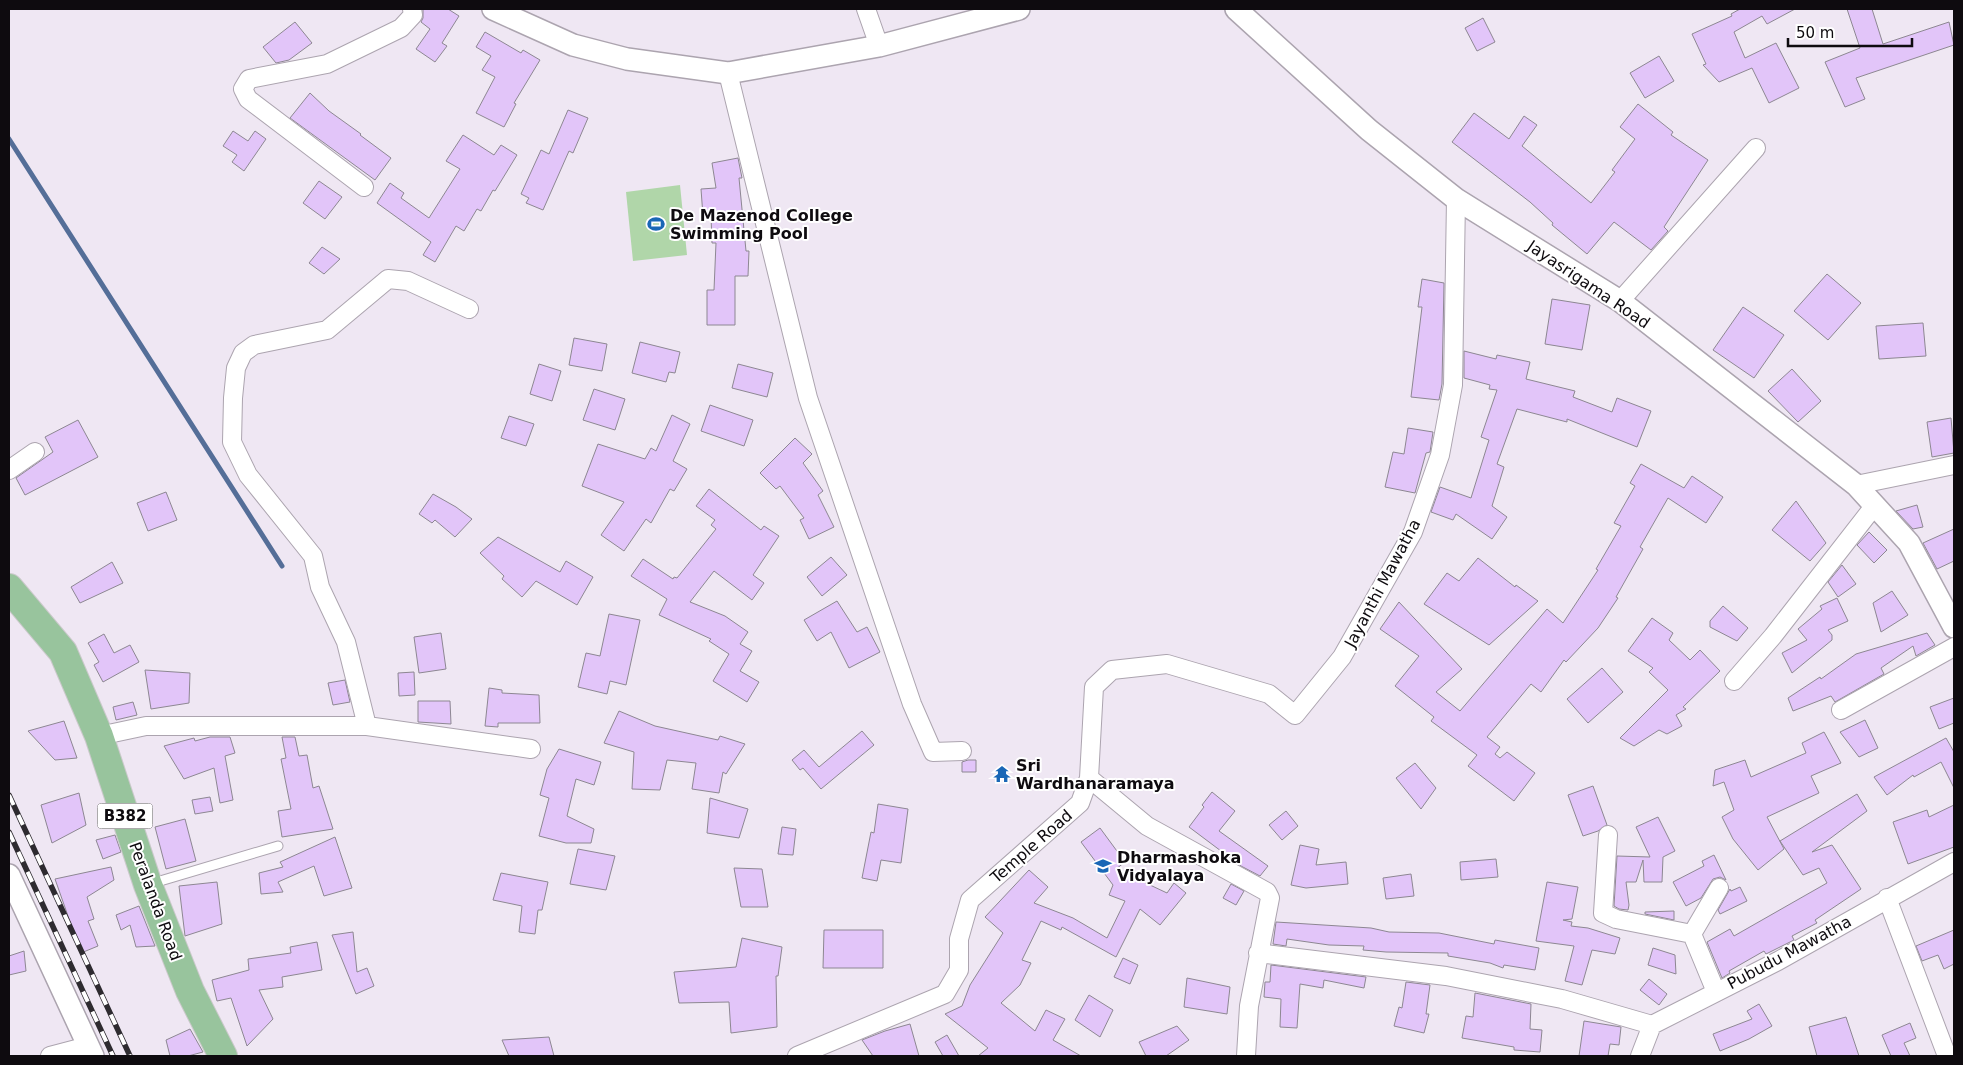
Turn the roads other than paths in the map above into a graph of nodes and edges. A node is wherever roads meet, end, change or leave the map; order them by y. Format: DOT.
graph roads {
  1 [pos="412,9"];
  2 [pos="866,9"];
  3 [pos="1019,9"];
  4 [pos="1236,9"];
  5 [pos="503,11"];
  6 [pos="879,46"];
  7 [pos="728,73"];
  8 [pos="1756,148"];
  9 [pos="364,188"];
  10 [pos="1456,199"];
  11 [pos="1620,301"];
  12 [pos="469,309"];
  13 [pos="35,452"];
  14 [pos="1954,465"];
  15 [pos="9,470"];
  16 [pos="1856,485"];
  17 [pos="1875,506"];
  18 [pos="9,588"];
  19 [pos="1954,628"];
  20 [pos="1954,647"];
  21 [pos="1734,681"];
  22 [pos="1841,710"];
  23 [pos="1295,715"];
  24 [pos="368,726"];
  25 [pos="99,736"];
  26 [pos="530,749"];
  27 [pos="962,751"];
  28 [pos="1089,778"];
  29 [pos="1608,835"];
  30 [pos="278,846"];
  31 [pos="1954,862"];
  32 [pos="9,876"];
  33 [pos="148,885"];
  34 [pos="1720,888"];
  35 [pos="1887,898"];
  36 [pos="1692,934"];
  37 [pos="1258,953"];
  38 [pos="1716,992"];
  39 [pos="1652,1025"];
  40 [pos="91,1051"];
  41 [pos="50,1056"];
  42 [pos="223,1056"];
  43 [pos="796,1056"];
  44 [pos="1246,1056"];
  45 [pos="1640,1056"];
  46 [pos="1947,1056"];
  1 -- 9 [label="street"];
  2 -- 6 [label="street"];
  3 -- 6 [label="street"];
  4 -- 10 [label="street, Jayasrigama Road"];
  5 -- 7 [label="street"];
  6 -- 7 [label="street"];
  7 -- 27 [label="street"];
  8 -- 11 [label="street"];
  10 -- 11 [label="street, Jayasrigama Road"];
  10 -- 23 [label="street, Jayanthi Mawatha"];
  11 -- 16 [label="street, Jayasrigama Road"];
  12 -- 24 [label="street"];
  13 -- 15 [label="street"];
  14 -- 16 [label="street"];
  16 -- 17 [label="street, Jayasrigama Road"];
  17 -- 19 [label="street, Jayasrigama Road"];
  17 -- 21 [label="street"];
  18 -- 25 [label="main road, Peralanda Road / B382"];
  20 -- 22 [label="street"];
  23 -- 28 [label="street, Temple Road"];
  24 -- 25 [label="street"];
  24 -- 26 [label="street"];
  25 -- 33 [label="main road, Peralanda Road / B382"];
  28 -- 37 [label="street"];
  28 -- 43 [label="street, Temple Road"];
  29 -- 36 [label="street"];
  30 -- 33 [label="lane"];
  31 -- 35 [label="street, Pubudu Mawatha"];
  32 -- 40 [label="street"];
  33 -- 42 [label="main road, Peralanda Road / B382"];
  34 -- 36 [label="street"];
  35 -- 38 [label="street, Pubudu Mawatha"];
  35 -- 46 [label="street"];
  36 -- 38 [label="street"];
  37 -- 39 [label="street"];
  37 -- 44 [label="street"];
  38 -- 39 [label="street, Pubudu Mawatha"];
  39 -- 45 [label="street"];
  40 -- 41 [label="street"];
}
